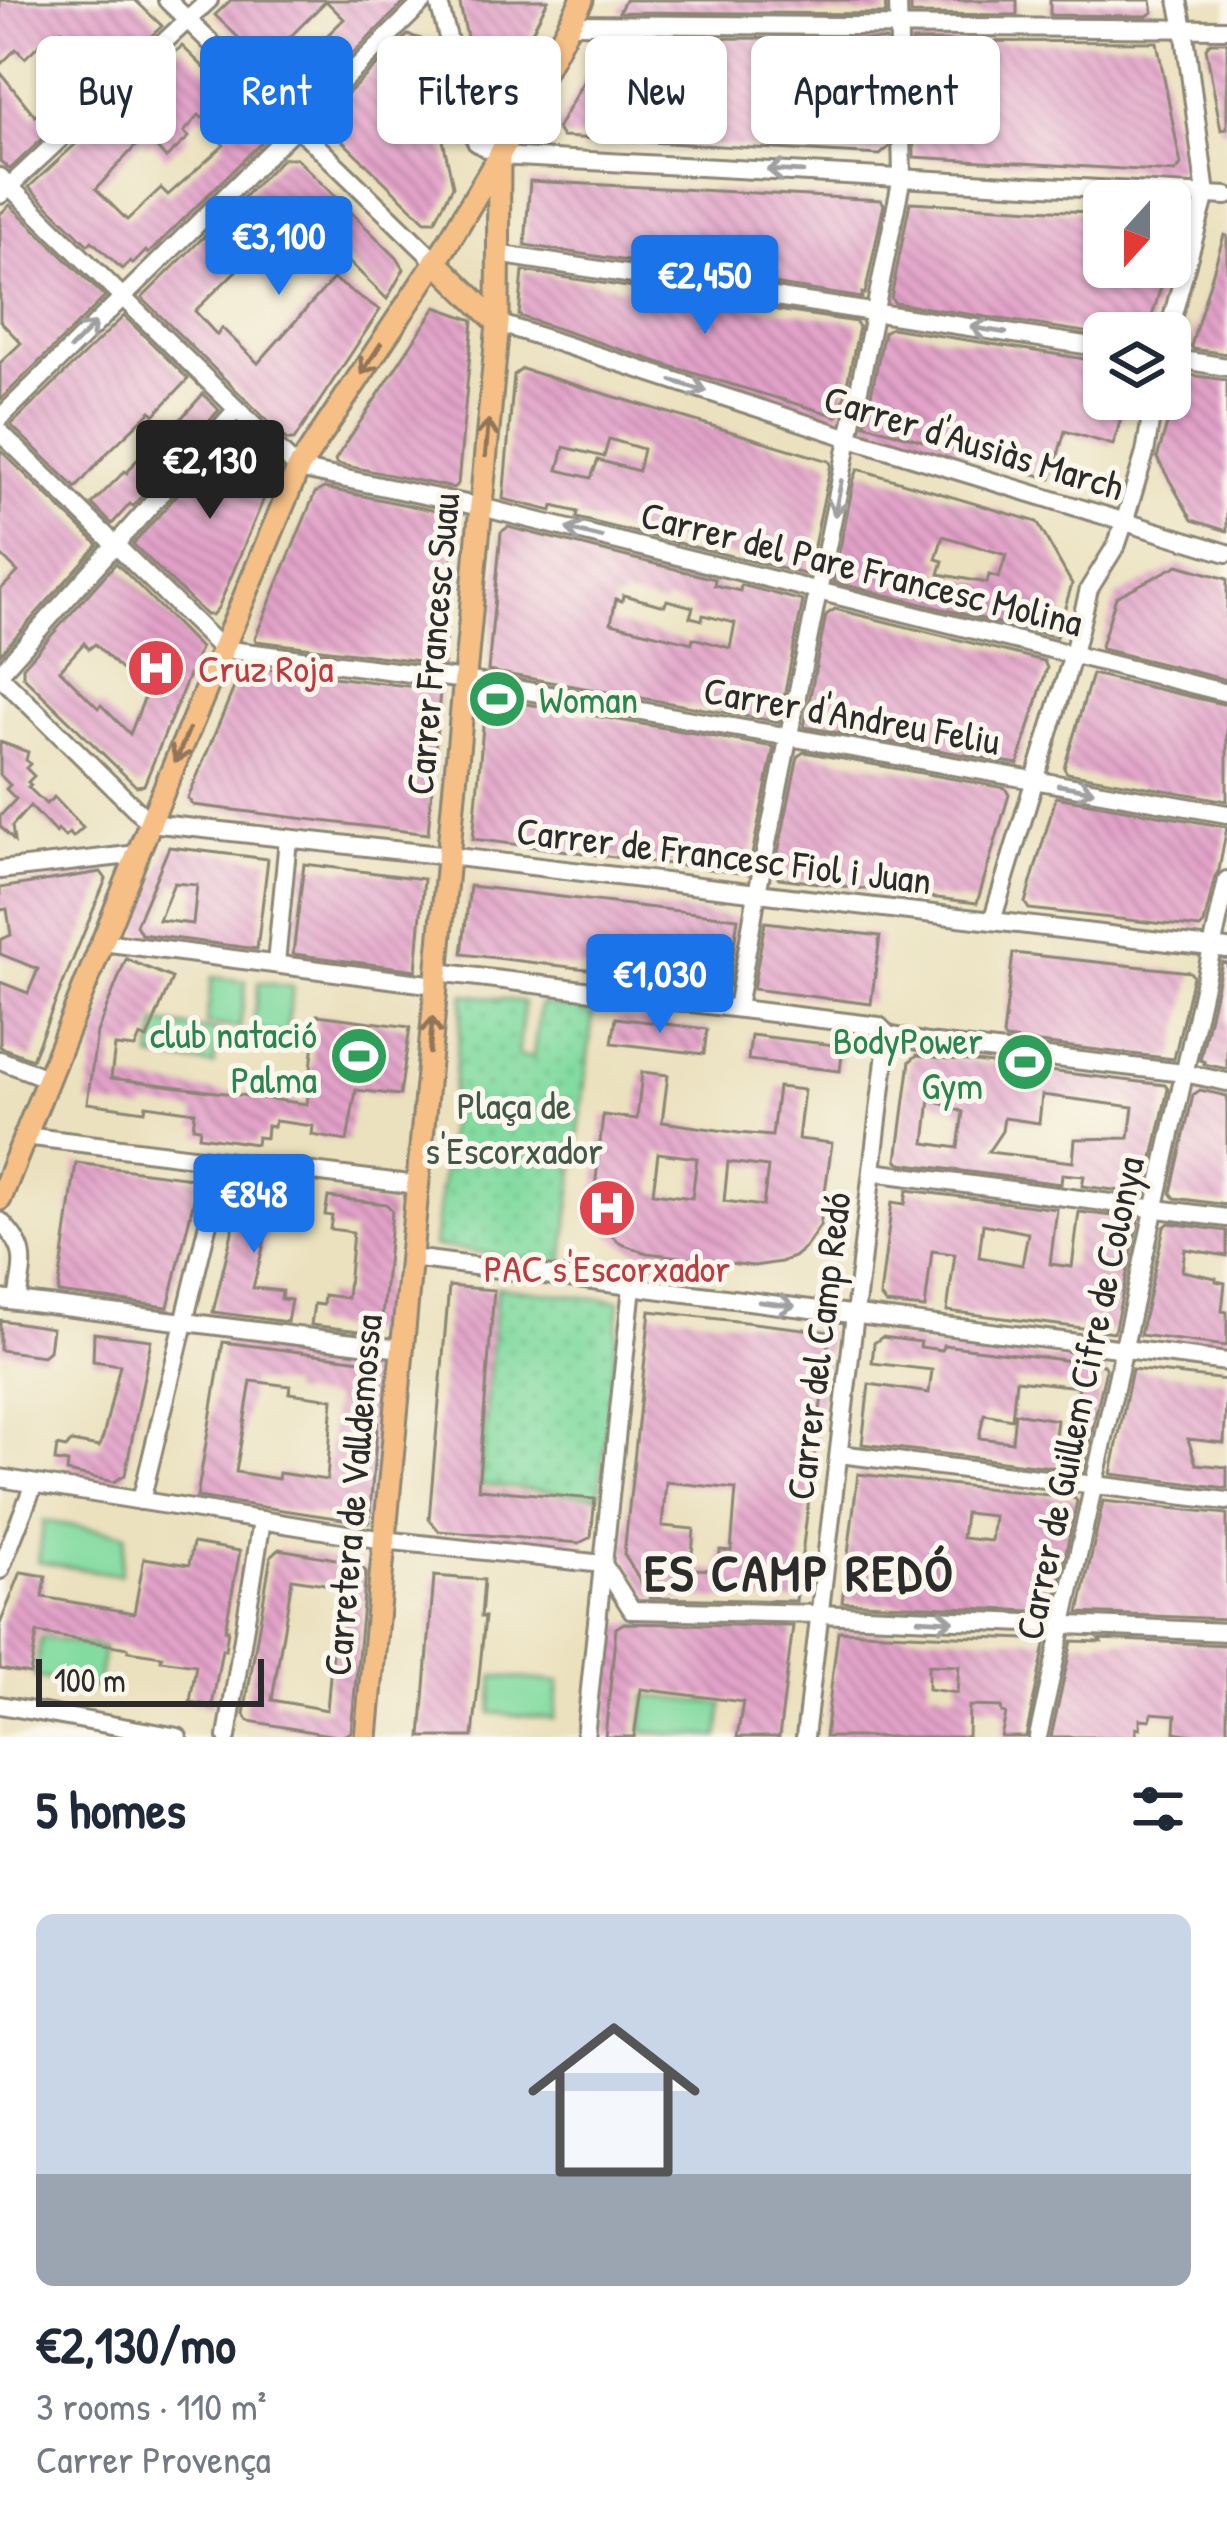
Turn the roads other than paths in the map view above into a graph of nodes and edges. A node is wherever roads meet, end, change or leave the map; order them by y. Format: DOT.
graph roads {
  1 [pos="167,0"];
  2 [pos="209,0"];
  3 [pos="425,0"];
  4 [pos="437,0"];
  5 [pos="582,0"];
  6 [pos="898,0"];
  7 [pos="1178,0"];
  8 [pos="188,20"];
  9 [pos="570,23"];
  10 [pos="899,27"];
  11 [pos="1184,28"];
  12 [pos="1227,28"];
  13 [pos="204,36"];
  14 [pos="353,71"];
  15 [pos="279,144"];
  16 [pos="315,144"];
  17 [pos="499,156"];
  18 [pos="902,177"];
  19 [pos="3,186"];
  20 [pos="1206,194"];
  21 [pos="1227,196"];
  22 [pos="497,254"];
  23 [pos="435,261"];
  24 [pos="123,297"];
  25 [pos="1174,312"];
  26 [pos="875,313"];
  27 [pos="498,323"];
  28 [pos="1083,345"];
  29 [pos="1191,361"];
  30 [pos="1227,367"];
  31 [pos="237,409"];
  32 [pos="0,418"];
  33 [pos="1150,420"];
  34 [pos="0,432"];
  35 [pos="850,438"];
  36 [pos="298,469"];
  37 [pos="481,507"];
  38 [pos="1124,524"];
  39 [pos="115,544"];
  40 [pos="1227,554"];
  41 [pos="819,591"];
  42 [pos="222,649"];
  43 [pos="1073,655"];
  44 [pos="0,674"];
  45 [pos="465,680"];
  46 [pos="1227,693"];
  47 [pos="790,737"];
  48 [pos="1035,780"];
  49 [pos="1227,814"];
  50 [pos="150,824"];
  51 [pos="288,839"];
  52 [pos="138,854"];
  53 [pos="448,856"];
  54 [pos="0,870"];
  55 [pos="1227,880"];
  56 [pos="757,892"];
  57 [pos="992,921"];
  58 [pos="102,942"];
  59 [pos="1219,948"];
  60 [pos="276,963"];
  61 [pos="437,978"];
  62 [pos="736,1008"];
  63 [pos="888,1035"];
  64 [pos="0,1060"];
  65 [pos="1184,1073"];
  66 [pos="49,1078"];
  67 [pos="1227,1082"];
  68 [pos="25,1136"];
  69 [pos="223,1160"];
  70 [pos="872,1172"];
  71 [pos="417,1185"];
  72 [pos="0,1198"];
  73 [pos="1154,1210"];
  74 [pos="1227,1218"];
  75 [pos="4,1225"];
  76 [pos="411,1258"];
  77 [pos="632,1286"];
  78 [pos="7,1299"];
  79 [pos="855,1314"];
  80 [pos="186,1322"];
  81 [pos="1124,1348"];
  82 [pos="402,1349"];
  83 [pos="1227,1362"];
  84 [pos="838,1454"];
  85 [pos="0,1478"];
  86 [pos="1094,1483"];
  87 [pos="34,1484"];
  88 [pos="141,1501"];
  89 [pos="1227,1501"];
  90 [pos="262,1520"];
  91 [pos="384,1540"];
  92 [pos="603,1564"];
  93 [pos="0,1570"];
  94 [pos="819,1614"];
  95 [pos="1063,1626"];
  96 [pos="1227,1633"];
  97 [pos="0,1705"];
  98 [pos="178,1737"];
  99 [pos="227,1737"];
  100 [pos="366,1737"];
  101 [pos="585,1737"];
  102 [pos="805,1737"];
  103 [pos="1038,1737"];
  1 -- 8 [label="street"];
  2 -- 8 [label="street"];
  3 -- 14 [label="street"];
  4 -- 17 [label="street"];
  5 -- 9 [label="main road"];
  6 -- 10 [label="street"];
  7 -- 11 [label="street"];
  8 -- 13 [label="street"];
  8 -- 19 [label="street"];
  9 -- 10 [label="street"];
  9 -- 17 [label="main road"];
  10 -- 11 [label="street"];
  10 -- 18 [label="street"];
  11 -- 12 [label="street"];
  11 -- 20 [label="street"];
  15 -- 24 [label="street"];
  16 -- 23 [label="street"];
  18 -- 17 [label="street, one-way"];
  17 -- 22 [label="main road, Carrer Francesc Suau"];
  17 -- 23 [label="main road"];
  18 -- 20 [label="street"];
  18 -- 26 [label="street"];
  19 -- 24 [label="street"];
  20 -- 21 [label="street"];
  20 -- 25 [label="street"];
  22 -- 26 [label="street"];
  22 -- 27 [label="main road, Carrer Francesc Suau"];
  23 -- 27 [label="main road"];
  23 -- 36 [label="main road, one-way"];
  24 -- 31 [label="street"];
  32 -- 24 [label="street, one-way"];
  28 -- 26 [label="street, one-way"];
  26 -- 35 [label="street"];
  27 -- 35 [label="street, Carrer d'Ausiàs March, one-way"];
  37 -- 27 [label="main road, Carrer Francesc Suau, one-way"];
  29 -- 30 [label="street"];
  31 -- 36 [label="street"];
  31 -- 39 [label="street"];
  33 -- 38 [label="street"];
  34 -- 39 [label="street"];
  35 -- 38 [label="street, Carrer d'Ausiàs March"];
  35 -- 41 [label="street, one-way"];
  36 -- 37 [label="street, Carrer del Pare Francesc Molina"];
  36 -- 42 [label="main road"];
  41 -- 37 [label="street, Carrer del Pare Francesc Molina, one-way"];
  37 -- 45 [label="main road, Carrer Francesc Suau"];
  38 -- 40 [label="street, Carrer d'Ausiàs March"];
  38 -- 43 [label="street"];
  39 -- 42 [label="street"];
  39 -- 44 [label="street"];
  41 -- 43 [label="street, Carrer del Pare Francesc Molina"];
  41 -- 47 [label="street"];
  42 -- 45 [label="street, Carrer d'Andreu Feliu"];
  42 -- 50 [label="main road, one-way"];
  43 -- 46 [label="street, Carrer del Pare Francesc Molina"];
  43 -- 48 [label="street"];
  44 -- 50 [label="street"];
  45 -- 47 [label="street, Carrer d'Andreu Feliu"];
  45 -- 53 [label="main road, Carrer Francesc Suau"];
  47 -- 48 [label="street, Carrer d'Andreu Feliu"];
  47 -- 56 [label="street"];
  48 -- 49 [label="street, Carrer d'Andreu Feliu, one-way"];
  48 -- 57 [label="street"];
  50 -- 51 [label="street, Carrer de Francesc Fiol i Juan"];
  50 -- 52 [label="main road"];
  51 -- 53 [label="street, Carrer de Francesc Fiol i Juan"];
  51 -- 60 [label="street"];
  52 -- 54 [label="street"];
  52 -- 58 [label="main road"];
  53 -- 56 [label="street, Carrer de Francesc Fiol i Juan"];
  53 -- 61 [label="main road, Carrer Francesc Suau"];
  55 -- 59 [label="street, Carrer de Guillem Cifre de Colonya"];
  56 -- 57 [label="street, Carrer de Francesc Fiol i Juan"];
  56 -- 62 [label="street"];
  57 -- 59 [label="street, Carrer de Francesc Fiol i Juan"];
  58 -- 60 [label="street"];
  58 -- 66 [label="main road"];
  59 -- 65 [label="street, Carrer de Guillem Cifre de Colonya"];
  60 -- 61 [label="street"];
  61 -- 62 [label="street"];
  71 -- 61 [label="main road, Carretera de Valldemossa, one-way"];
  62 -- 63 [label="street"];
  63 -- 65 [label="street"];
  63 -- 70 [label="street, Carrer del Camp Redó"];
  64 -- 66 [label="street"];
  65 -- 67 [label="street"];
  65 -- 73 [label="street, Carrer de Guillem Cifre de Colonya"];
  66 -- 68 [label="main road"];
  68 -- 69 [label="street"];
  68 -- 72 [label="main road"];
  69 -- 71 [label="street"];
  69 -- 80 [label="street"];
  70 -- 73 [label="street"];
  70 -- 79 [label="street, Carrer del Camp Redó"];
  71 -- 76 [label="main road, Carretera de Valldemossa"];
  73 -- 74 [label="street"];
  73 -- 81 [label="street, Carrer de Guillem Cifre de Colonya"];
  75 -- 78 [label="street"];
  76 -- 77 [label="street"];
  76 -- 82 [label="main road, Carretera de Valldemossa"];
  77 -- 79 [label="street, one-way"];
  77 -- 92 [label="street"];
  78 -- 80 [label="street"];
  79 -- 81 [label="street"];
  79 -- 84 [label="street, Carrer del Camp Redó"];
  80 -- 82 [label="street"];
  80 -- 88 [label="street"];
  81 -- 83 [label="street"];
  81 -- 86 [label="street, Carrer de Guillem Cifre de Colonya"];
  82 -- 91 [label="main road, Carretera de Valldemossa"];
  84 -- 86 [label="street"];
  84 -- 94 [label="street, Carrer del Camp Redó"];
  85 -- 87 [label="street"];
  86 -- 89 [label="street"];
  86 -- 95 [label="street, Carrer de Guillem Cifre de Colonya"];
  87 -- 88 [label="street"];
  87 -- 93 [label="street"];
  88 -- 90 [label="street"];
  90 -- 91 [label="street"];
  90 -- 99 [label="street"];
  91 -- 92 [label="street"];
  91 -- 100 [label="main road, Carretera de Valldemossa"];
  92 -- 94 [label="street"];
  92 -- 101 [label="street"];
  94 -- 95 [label="street, one-way"];
  94 -- 102 [label="street, Carrer del Camp Redó"];
  95 -- 96 [label="street"];
  95 -- 103 [label="street, Carrer de Guillem Cifre de Colonya"];
  97 -- 98 [label="street"];
}
